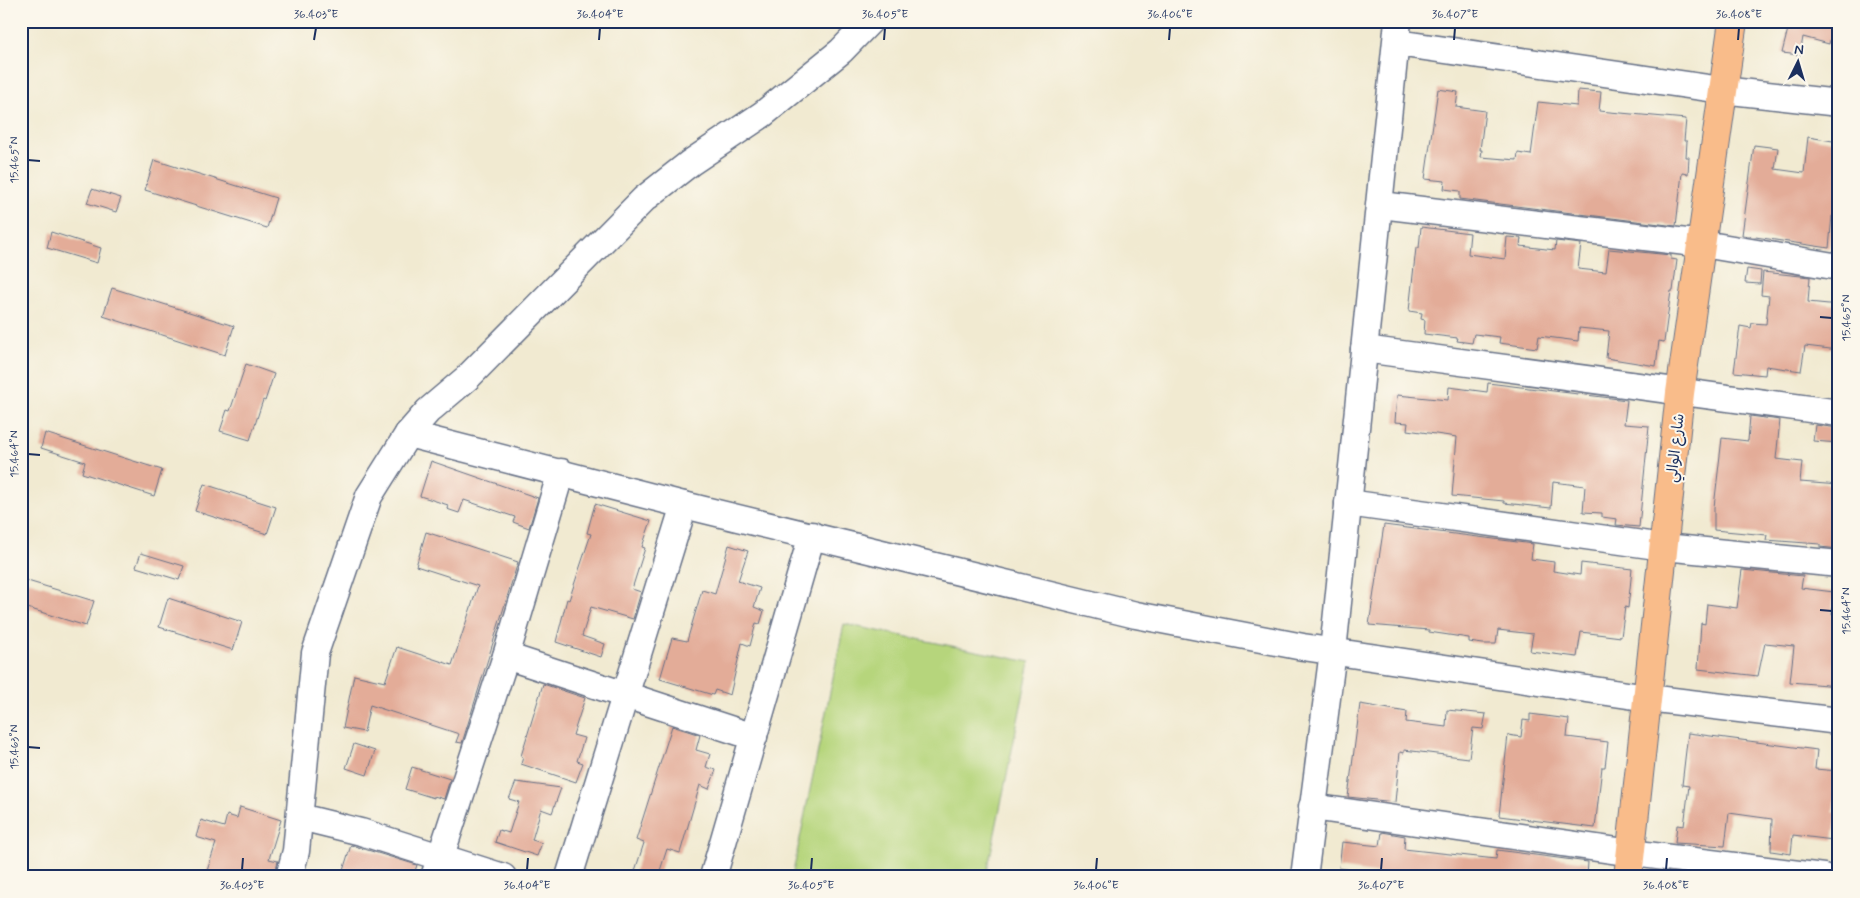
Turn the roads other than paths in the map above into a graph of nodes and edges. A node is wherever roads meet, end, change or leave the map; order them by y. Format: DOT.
graph roads {
  1 [pos="870,21"];
  2 [pos="1733,21"];
  3 [pos="1398,32"];
  4 [pos="1722,90"];
  5 [pos="1839,103"];
  6 [pos="1381,205"];
  7 [pos="1703,244"];
  8 [pos="1839,267"];
  9 [pos="1364,349"];
  10 [pos="1680,393"];
  11 [pos="1839,413"];
  12 [pos="408,434"];
  13 [pos="561,472"];
  14 [pos="1348,503"];
  15 [pos="684,505"];
  16 [pos="812,534"];
  17 [pos="1664,546"];
  18 [pos="1839,564"];
  19 [pos="1333,652"];
  20 [pos="506,656"];
  21 [pos="626,696"];
  22 [pos="1648,698"];
  23 [pos="1839,721"];
  24 [pos="754,736"];
  25 [pos="1312,807"];
  26 [pos="300,817"];
  27 [pos="1630,865"];
  28 [pos="438,867"];
  29 [pos="288,877"];
  30 [pos="503,877"];
  31 [pos="569,877"];
  32 [pos="713,877"];
  33 [pos="1304,877"];
  34 [pos="1823,877"];
  1 -- 12 [label="street"];
  2 -- 4 [label="main road, شارع الوالي"];
  3 -- 4 [label="street"];
  3 -- 6 [label="street"];
  4 -- 5 [label="street"];
  4 -- 7 [label="main road, شارع الوالي"];
  6 -- 7 [label="street"];
  6 -- 9 [label="street"];
  7 -- 8 [label="street"];
  7 -- 10 [label="main road, شارع الوالي"];
  9 -- 10 [label="street"];
  9 -- 14 [label="street"];
  10 -- 11 [label="street"];
  10 -- 17 [label="main road, شارع الوالي"];
  12 -- 13 [label="street"];
  12 -- 26 [label="street"];
  13 -- 15 [label="street"];
  13 -- 20 [label="street"];
  14 -- 17 [label="street"];
  14 -- 19 [label="street"];
  15 -- 16 [label="street"];
  15 -- 21 [label="street"];
  16 -- 19 [label="street"];
  16 -- 24 [label="street"];
  17 -- 18 [label="street"];
  17 -- 22 [label="main road, شارع الوالي"];
  19 -- 22 [label="street"];
  19 -- 25 [label="street"];
  20 -- 21 [label="street"];
  20 -- 28 [label="street"];
  21 -- 24 [label="street"];
  21 -- 31 [label="street"];
  22 -- 23 [label="street"];
  22 -- 27 [label="main road, شارع الوالي"];
  24 -- 32 [label="street"];
  25 -- 27 [label="street"];
  25 -- 33 [label="street"];
  26 -- 28 [label="street"];
  26 -- 29 [label="street"];
  27 -- 34 [label="street"];
  28 -- 30 [label="street"];
}
